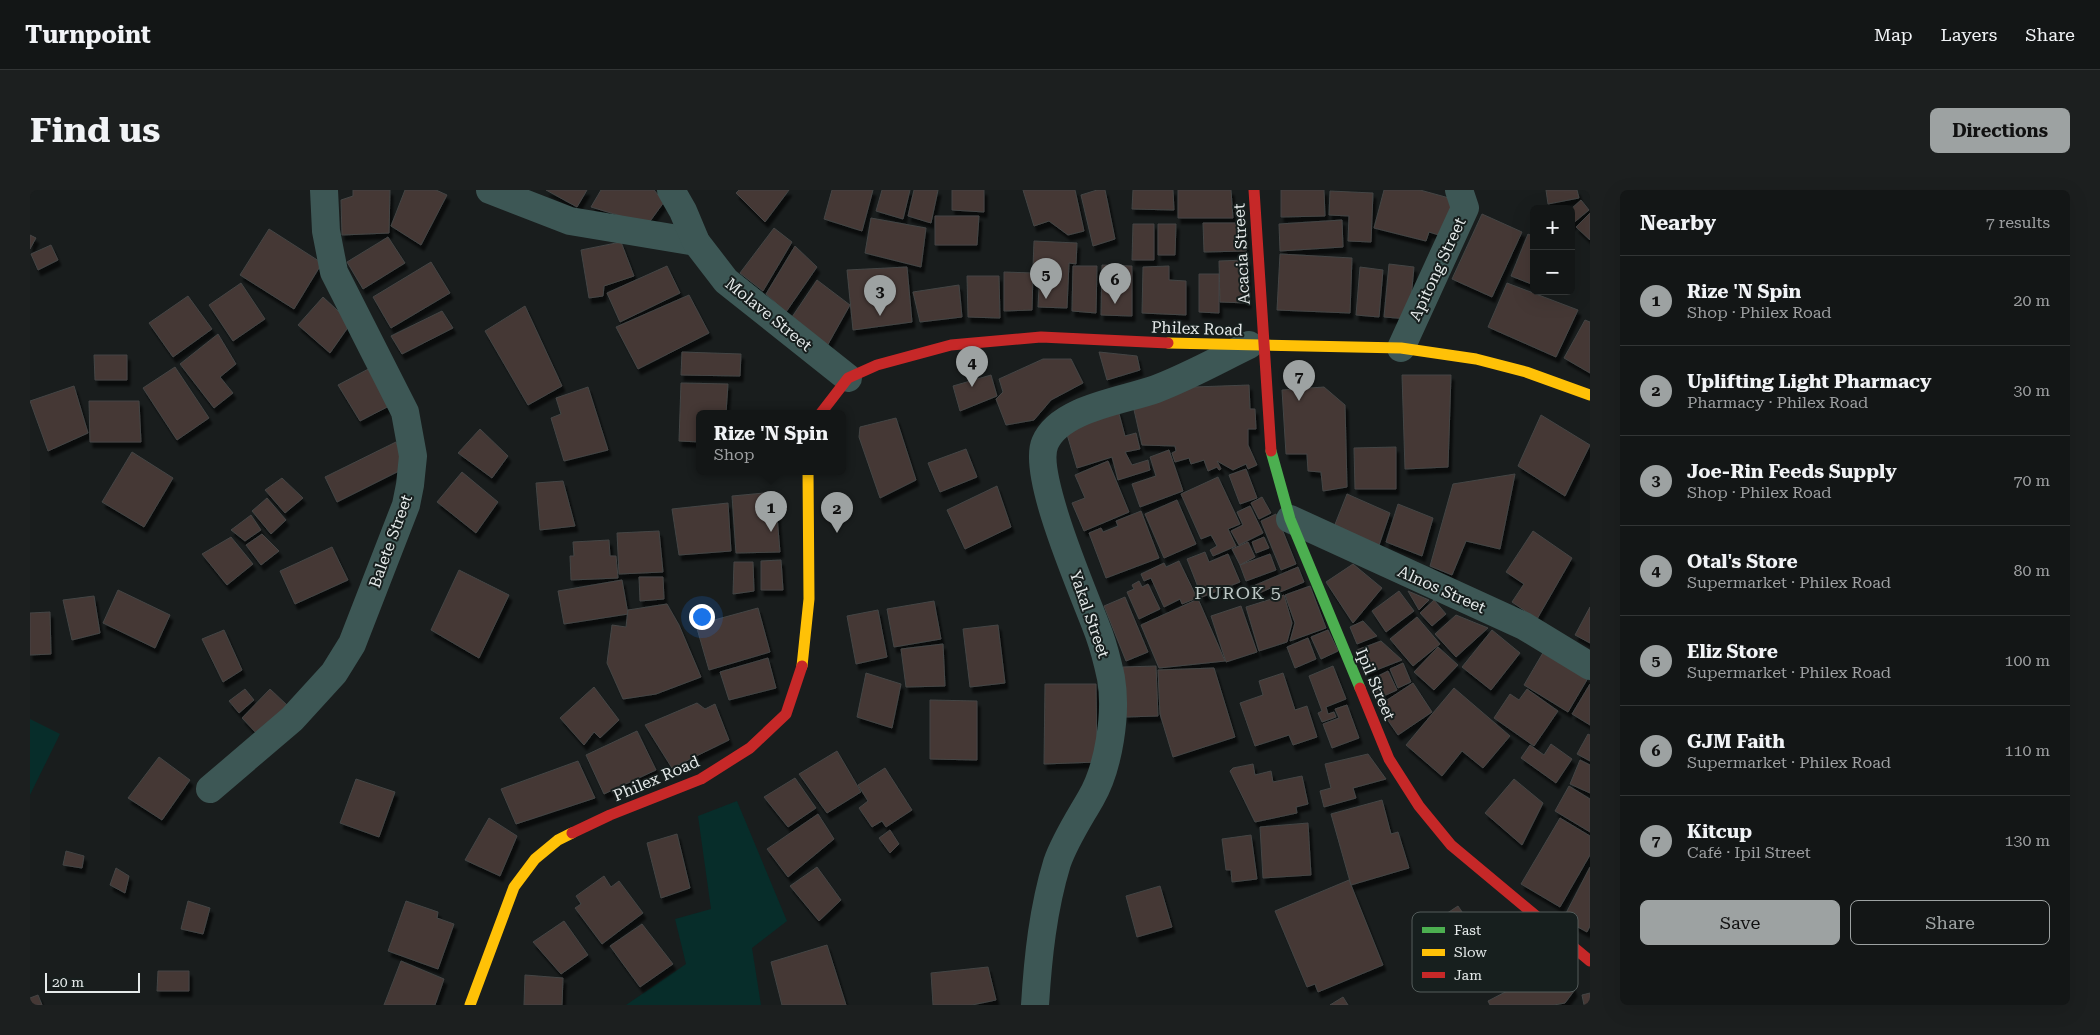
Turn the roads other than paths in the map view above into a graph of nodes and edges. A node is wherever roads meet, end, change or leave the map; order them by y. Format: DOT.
graph roads {
  1 [pos="324,190"];
  2 [pos="490,190"];
  3 [pos="671,190"];
  4 [pos="1254,190"];
  5 [pos="1459,190"];
  6 [pos="696,242"];
  7 [pos="1256,346"];
  8 [pos="1401,348"];
  9 [pos="848,378"];
  10 [pos="1590,395"];
  11 [pos="823,410"];
  12 [pos="808,475"];
  13 [pos="1290,519"];
  14 [pos="1590,666"];
  15 [pos="210,789"];
  16 [pos="1532,912"];
  17 [pos="1578,951"];
  18 [pos="1590,961"];
  19 [pos="470,1005"];
  20 [pos="1035,1005"];
  1 -- 15 [label="street, Balete Street"];
  2 -- 6 [label="street"];
  3 -- 6 [label="street, Molave Street"];
  4 -- 7 [label="street, Acacia Street"];
  5 -- 8 [label="street, Apitong Street"];
  6 -- 9 [label="street, Molave Street"];
  7 -- 8 [label="street, Philex Road"];
  7 -- 9 [label="street, Philex Road"];
  7 -- 13 [label="street, Ipil Street"];
  7 -- 20 [label="street, Yakal Street"];
  8 -- 10 [label="street, Philex Road"];
  9 -- 11 [label="street, Philex Road"];
  12 -- 19 [label="street, Philex Road"];
  13 -- 14 [label="street, Alnos Street"];
  13 -- 16 [label="street, Ipil Street"];
  17 -- 18 [label="street, Ipil Street"];
}
